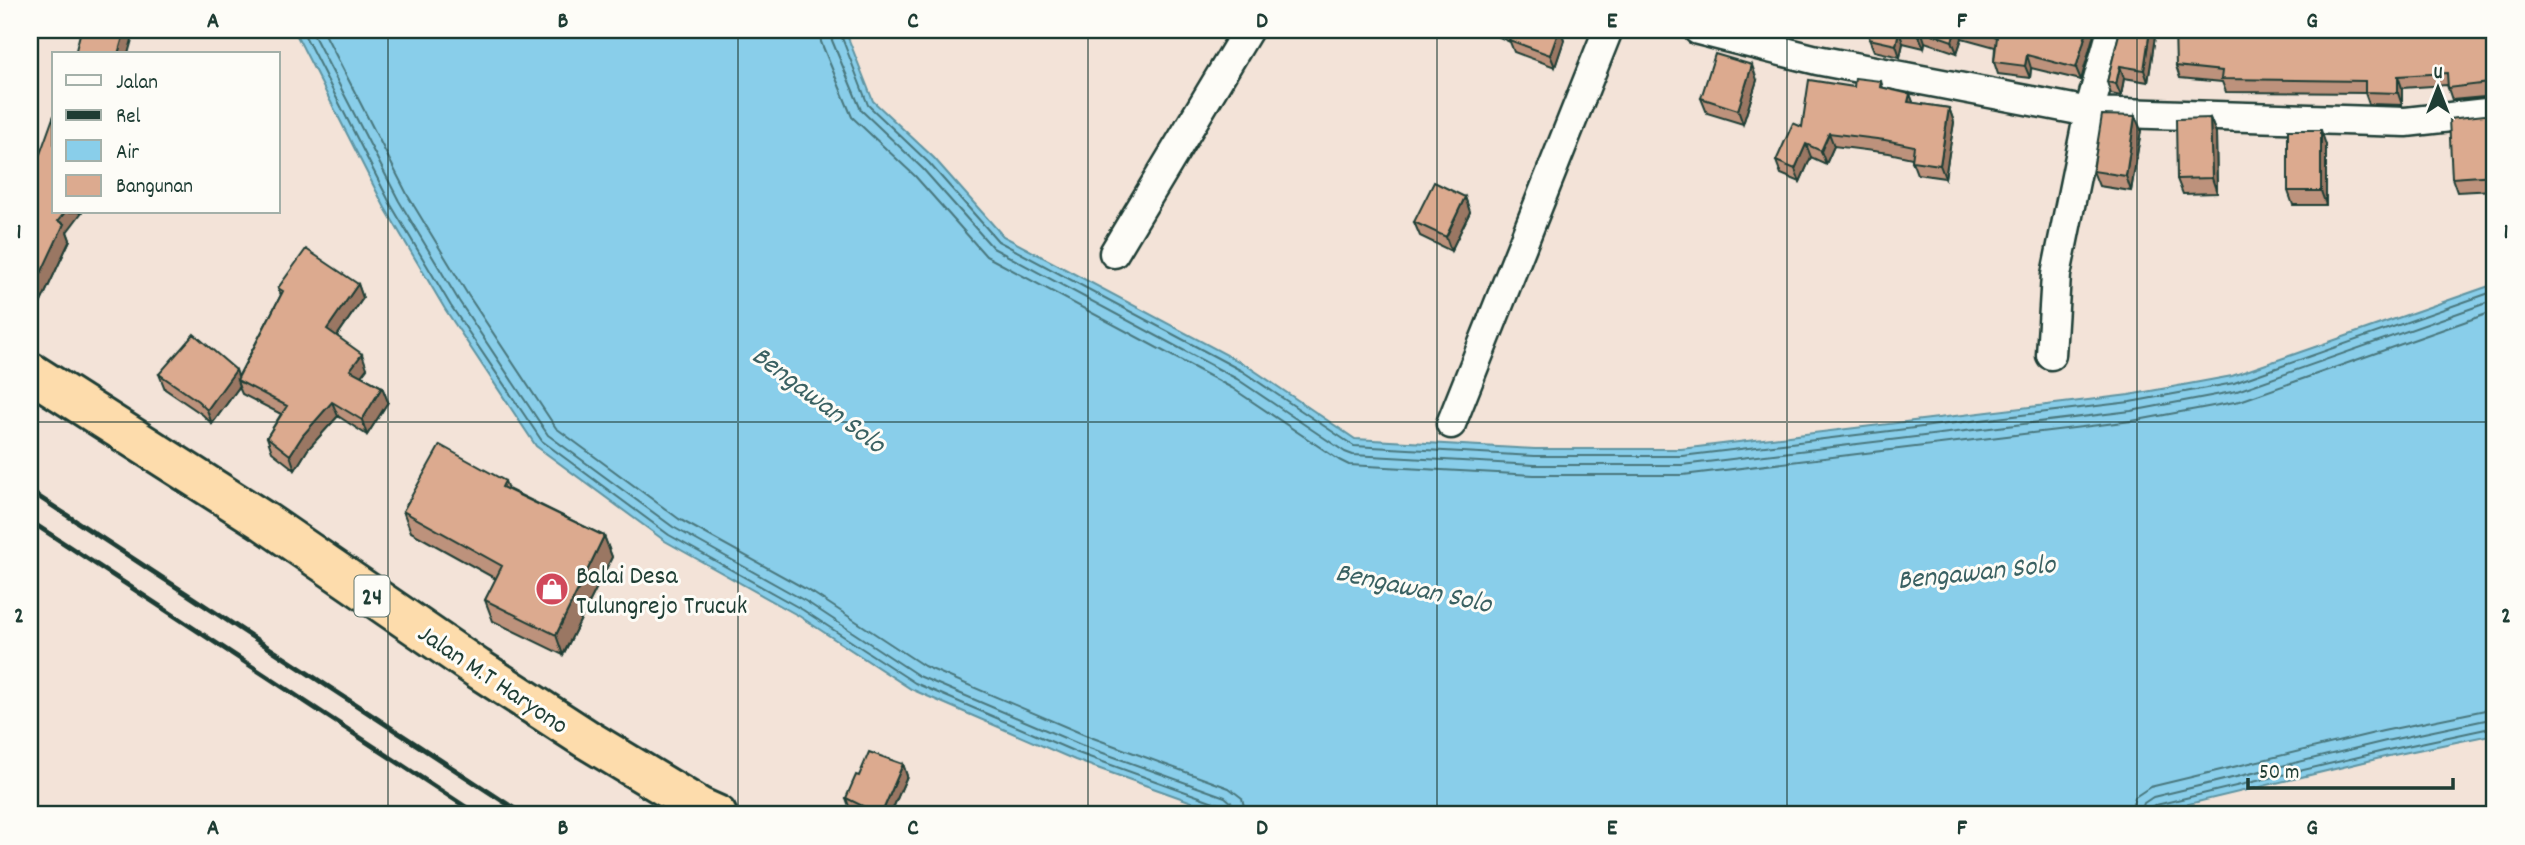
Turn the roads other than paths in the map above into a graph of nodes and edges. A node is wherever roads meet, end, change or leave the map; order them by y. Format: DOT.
graph roads {
  1 [pos="1248,30"];
  2 [pos="1608,30"];
  3 [pos="1698,30"];
  4 [pos="2112,30"];
  5 [pos="2089,111"];
  6 [pos="2495,112"];
  7 [pos="1114,253"];
  8 [pos="2051,355"];
  9 [pos="30,372"];
  10 [pos="1451,424"];
  11 [pos="717,815"];
  1 -- 7 [label="street"];
  2 -- 10 [label="street"];
  3 -- 5 [label="street"];
  4 -- 5 [label="street"];
  5 -- 6 [label="street"];
  5 -- 8 [label="street"];
  9 -- 11 [label="highway, Jalan M.T Haryono / 24"];
}
